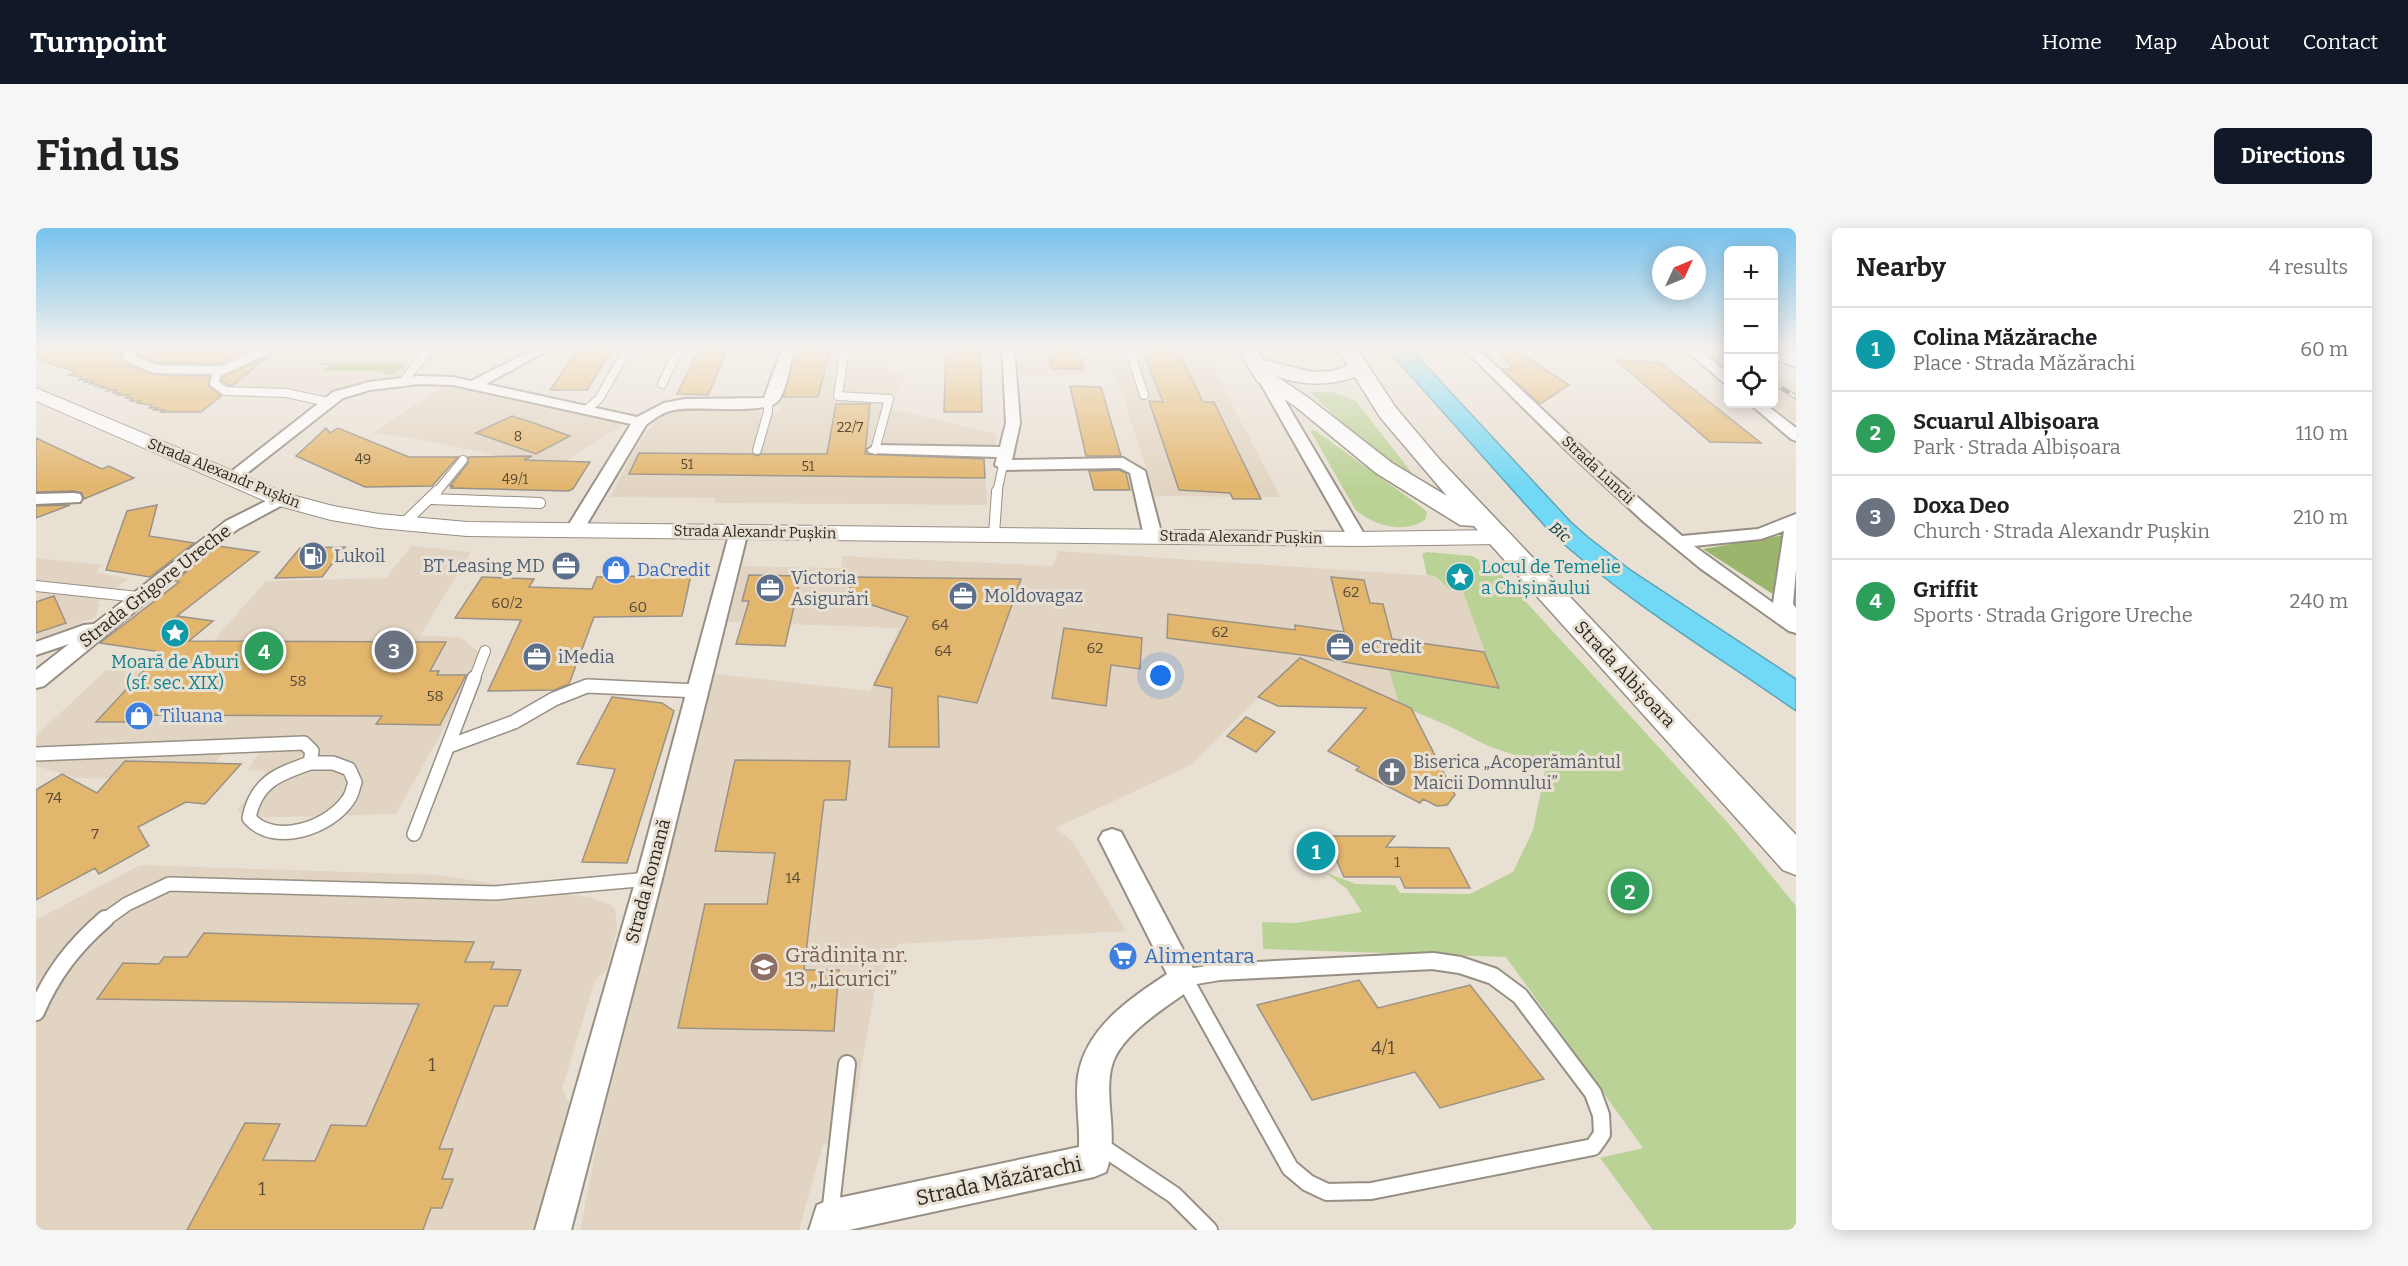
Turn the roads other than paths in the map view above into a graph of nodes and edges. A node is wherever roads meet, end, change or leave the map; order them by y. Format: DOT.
graph roads {
  1 [pos="279,393"];
  2 [pos="346,393"];
  3 [pos="512,393"];
  4 [pos="603,393"];
  5 [pos="775,393"];
  6 [pos="838,393"];
  7 [pos="1011,393"];
  8 [pos="1273,393"];
  9 [pos="1291,393"];
  10 [pos="1375,393"];
  11 [pos="1516,393"];
  12 [pos="40,398"];
  13 [pos="328,402"];
  14 [pos="768,402"];
  15 [pos="1762,408"];
  16 [pos="586,410"];
  17 [pos="640,422"];
  18 [pos="1796,436"];
  19 [pos="757,450"];
  20 [pos="875,450"];
  21 [pos="1005,458"];
  22 [pos="463,460"];
  23 [pos="231,478"];
  24 [pos="74,498"];
  25 [pos="36,499"];
  26 [pos="280,499"];
  27 [pos="431,499"];
  28 [pos="540,503"];
  29 [pos="1795,519"];
  30 [pos="403,524"];
  31 [pos="575,529"];
  32 [pos="739,531"];
  33 [pos="994,534"];
  34 [pos="1153,536"];
  35 [pos="1499,537"];
  36 [pos="1358,539"];
  37 [pos="1678,542"];
  38 [pos="36,586"];
  39 [pos="138,597"];
  40 [pos="1796,622"];
  41 [pos="105,624"];
  42 [pos="1796,627"];
  43 [pos="36,649"];
  44 [pos="485,651"];
  45 [pos="36,681"];
  46 [pos="698,692"];
  47 [pos="448,746"];
  48 [pos="36,754"];
  49 [pos="310,763"];
  50 [pos="414,834"];
  51 [pos="1112,839"];
  52 [pos="1796,860"];
  53 [pos="649,879"];
  54 [pos="1184,978"];
  55 [pos="36,1012"];
  56 [pos="847,1064"];
  57 [pos="1096,1144"];
  58 [pos="828,1224"];
  59 [pos="553,1230"];
  60 [pos="1209,1230"];
  1 -- 13 [label="lane"];
  2 -- 13 [label="street"];
  3 -- 16 [label="street"];
  4 -- 16 [label="lane"];
  5 -- 14 [label="street"];
  6 -- 20 [label="lane"];
  7 -- 21 [label="street"];
  8 -- 36 [label="street"];
  9 -- 35 [label="main road"];
  10 -- 35 [label="main road, Strada Albișoara"];
  11 -- 37 [label="street, Strada Luncii"];
  12 -- 23 [label="main road, Strada Alexandr Pușkin"];
  13 -- 23 [label="street"];
  14 -- 17 [label="street"];
  14 -- 19 [label="lane"];
  15 -- 18 [label="street"];
  16 -- 17 [label="street"];
  17 -- 31 [label="street"];
  20 -- 21 [label="street"];
  21 -- 33 [label="lane"];
  21 -- 34 [label="street"];
  22 -- 27 [label="lane"];
  23 -- 26 [label="main road, Strada Alexandr Pușkin"];
  24 -- 25 [label="street"];
  26 -- 30 [label="main road, Strada Alexandr Pușkin"];
  26 -- 39 [label="street, Strada Grigore Ureche"];
  27 -- 28 [label="lane"];
  27 -- 30 [label="lane"];
  29 -- 37 [label="street"];
  29 -- 40 [label="street"];
  30 -- 31 [label="main road, Strada Alexandr Pușkin"];
  31 -- 32 [label="main road, Strada Alexandr Pușkin"];
  32 -- 33 [label="main road, Strada Alexandr Pușkin"];
  32 -- 46 [label="street, Strada Romană"];
  33 -- 34 [label="main road, Strada Alexandr Pușkin"];
  34 -- 36 [label="main road, Strada Alexandr Pușkin"];
  35 -- 36 [label="main road, Strada Alexandr Pușkin"];
  35 -- 52 [label="main road, Strada Albișoara"];
  37 -- 42 [label="street, Strada Luncii"];
  38 -- 39 [label="lane"];
  39 -- 41 [label="street, Strada Grigore Ureche"];
  41 -- 43 [label="street"];
  41 -- 45 [label="street, Strada Grigore Ureche"];
  44 -- 47 [label="lane"];
  46 -- 47 [label="lane"];
  46 -- 53 [label="street, Strada Romană"];
  47 -- 50 [label="lane"];
  48 -- 49 [label="lane"];
  49 -- 49 [label="lane"];
  51 -- 54 [label="street"];
  53 -- 55 [label="lane"];
  53 -- 59 [label="street, Strada Romană"];
  54 -- 54 [label="lane"];
  54 -- 57 [label="street, Strada Măzărachi"];
  56 -- 58 [label="lane"];
  57 -- 58 [label="street, Strada Măzărachi"];
  57 -- 60 [label="lane"];
}
